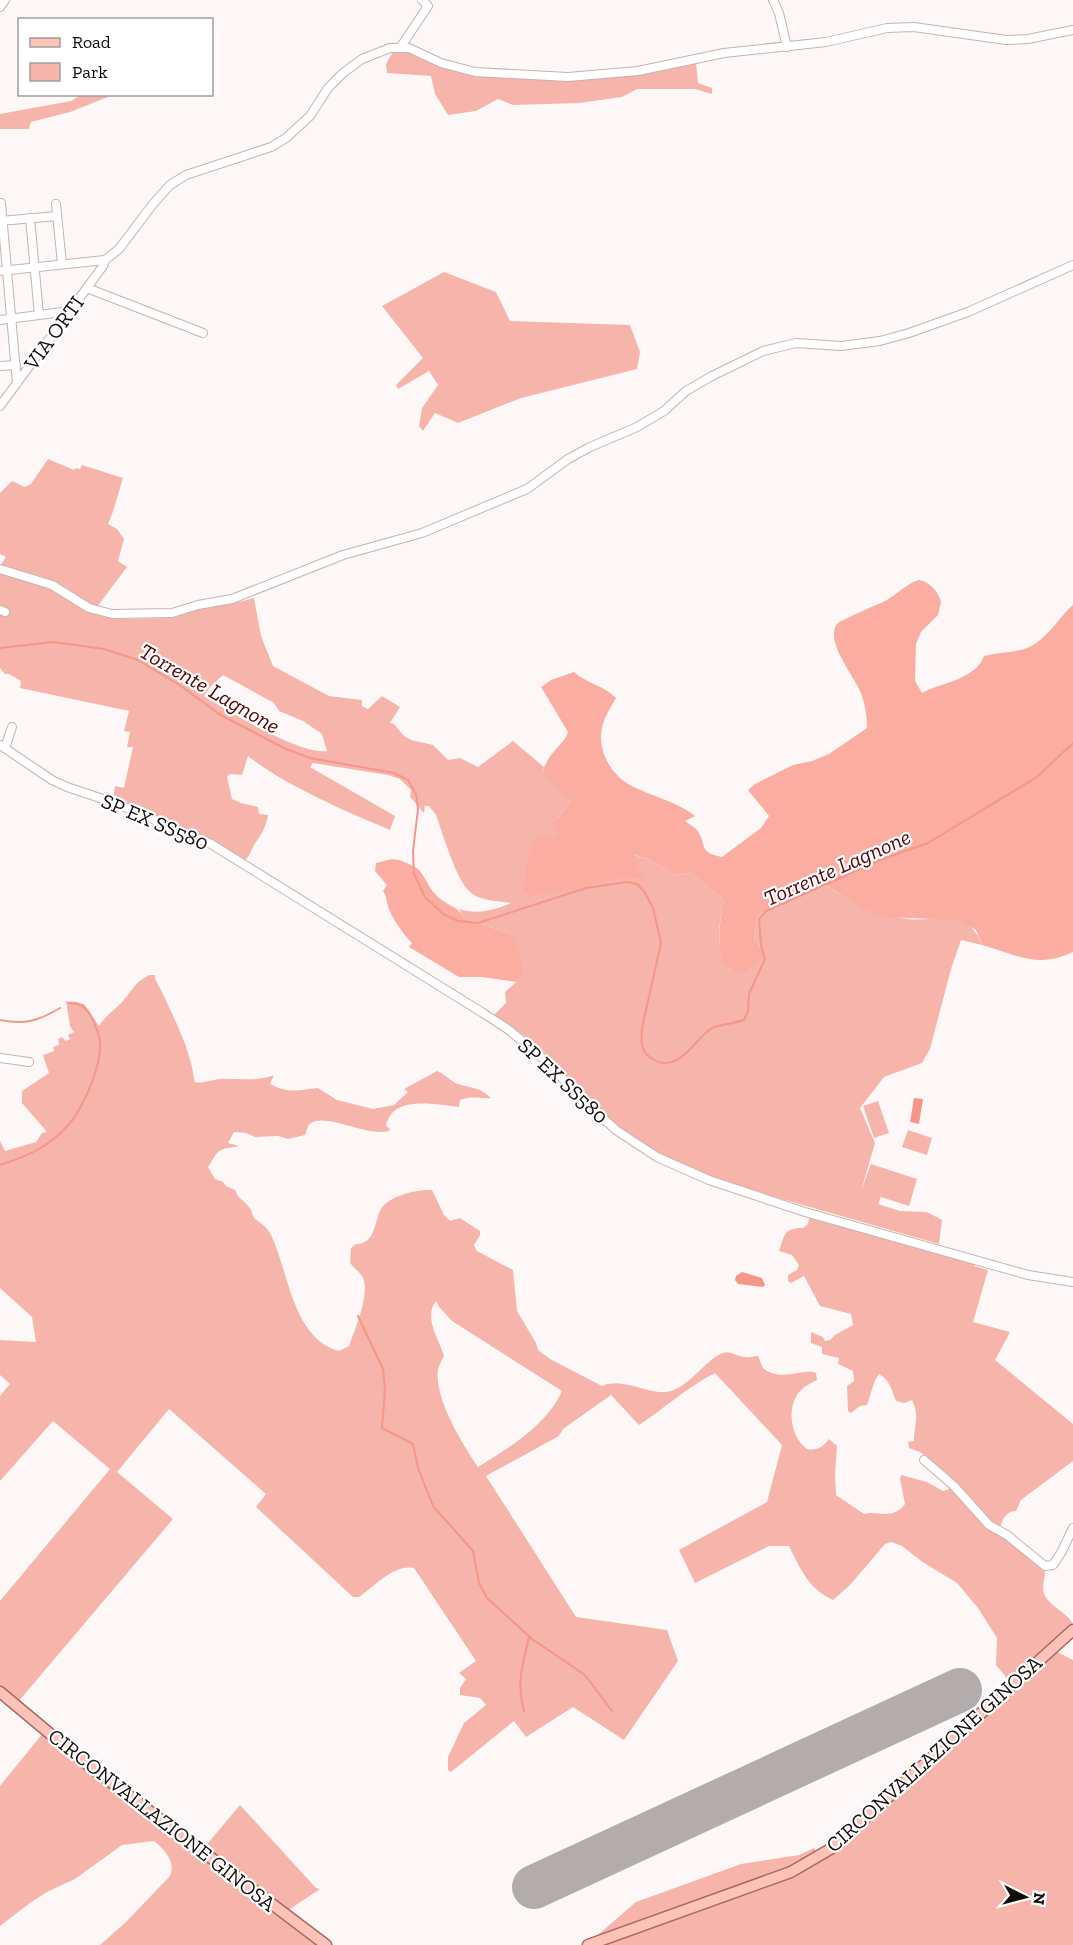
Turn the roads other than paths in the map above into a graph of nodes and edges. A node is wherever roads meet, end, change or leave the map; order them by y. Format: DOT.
graph roads {
  1 [pos="5,0"];
  2 [pos="422,0"];
  3 [pos="773,0"];
  4 [pos="0,7"];
  5 [pos="1073,30"];
  6 [pos="787,47"];
  7 [pos="400,48"];
  8 [pos="1,203"];
  9 [pos="56,204"];
  10 [pos="57,216"];
  11 [pos="30,219"];
  12 [pos="1,221"];
  13 [pos="105,260"];
  14 [pos="62,264"];
  15 [pos="1073,265"];
  16 [pos="34,267"];
  17 [pos="4,270"];
  18 [pos="87,288"];
  19 [pos="70,311"];
  20 [pos="39,315"];
  21 [pos="11,318"];
  22 [pos="0,320"];
  23 [pos="203,333"];
  24 [pos="16,364"];
  25 [pos="0,366"];
  26 [pos="17,383"];
  27 [pos="0,406"];
  28 [pos="0,569"];
  29 [pos="12,727"];
  30 [pos="3,746"];
  31 [pos="0,1058"];
  32 [pos="29,1062"];
  33 [pos="1073,1282"];
  34 [pos="924,1460"];
  35 [pos="1073,1528"];
  36 [pos="1073,1630"];
  37 [pos="0,1692"];
  38 [pos="326,1945"];
  39 [pos="588,1945"];
  1 -- 4 [label="street"];
  2 -- 7 [label="street"];
  3 -- 6 [label="street"];
  5 -- 6 [label="street"];
  6 -- 7 [label="street"];
  7 -- 13 [label="street, VIA ORTI"];
  8 -- 12 [label="street"];
  9 -- 10 [label="street"];
  10 -- 11 [label="street"];
  10 -- 14 [label="street"];
  11 -- 12 [label="street"];
  11 -- 16 [label="street"];
  12 -- 17 [label="street"];
  13 -- 14 [label="street"];
  13 -- 18 [label="street, VIA ORTI"];
  14 -- 16 [label="street"];
  15 -- 28 [label="street"];
  16 -- 17 [label="street"];
  16 -- 20 [label="street"];
  17 -- 21 [label="street"];
  18 -- 19 [label="street, VIA ORTI"];
  18 -- 23 [label="street"];
  19 -- 20 [label="street"];
  19 -- 26 [label="street, VIA ORTI"];
  20 -- 21 [label="street"];
  21 -- 22 [label="street"];
  21 -- 24 [label="street"];
  24 -- 25 [label="street"];
  24 -- 26 [label="street"];
  26 -- 27 [label="street, VIA ORTI"];
  29 -- 30 [label="street"];
  30 -- 33 [label="street, SP EX SS580"];
  31 -- 32 [label="street"];
  34 -- 35 [label="street"];
  36 -- 39 [label="main road, CIRCONVALLAZIONE GINOSA"];
  37 -- 38 [label="main road, CIRCONVALLAZIONE GINOSA"];
}
